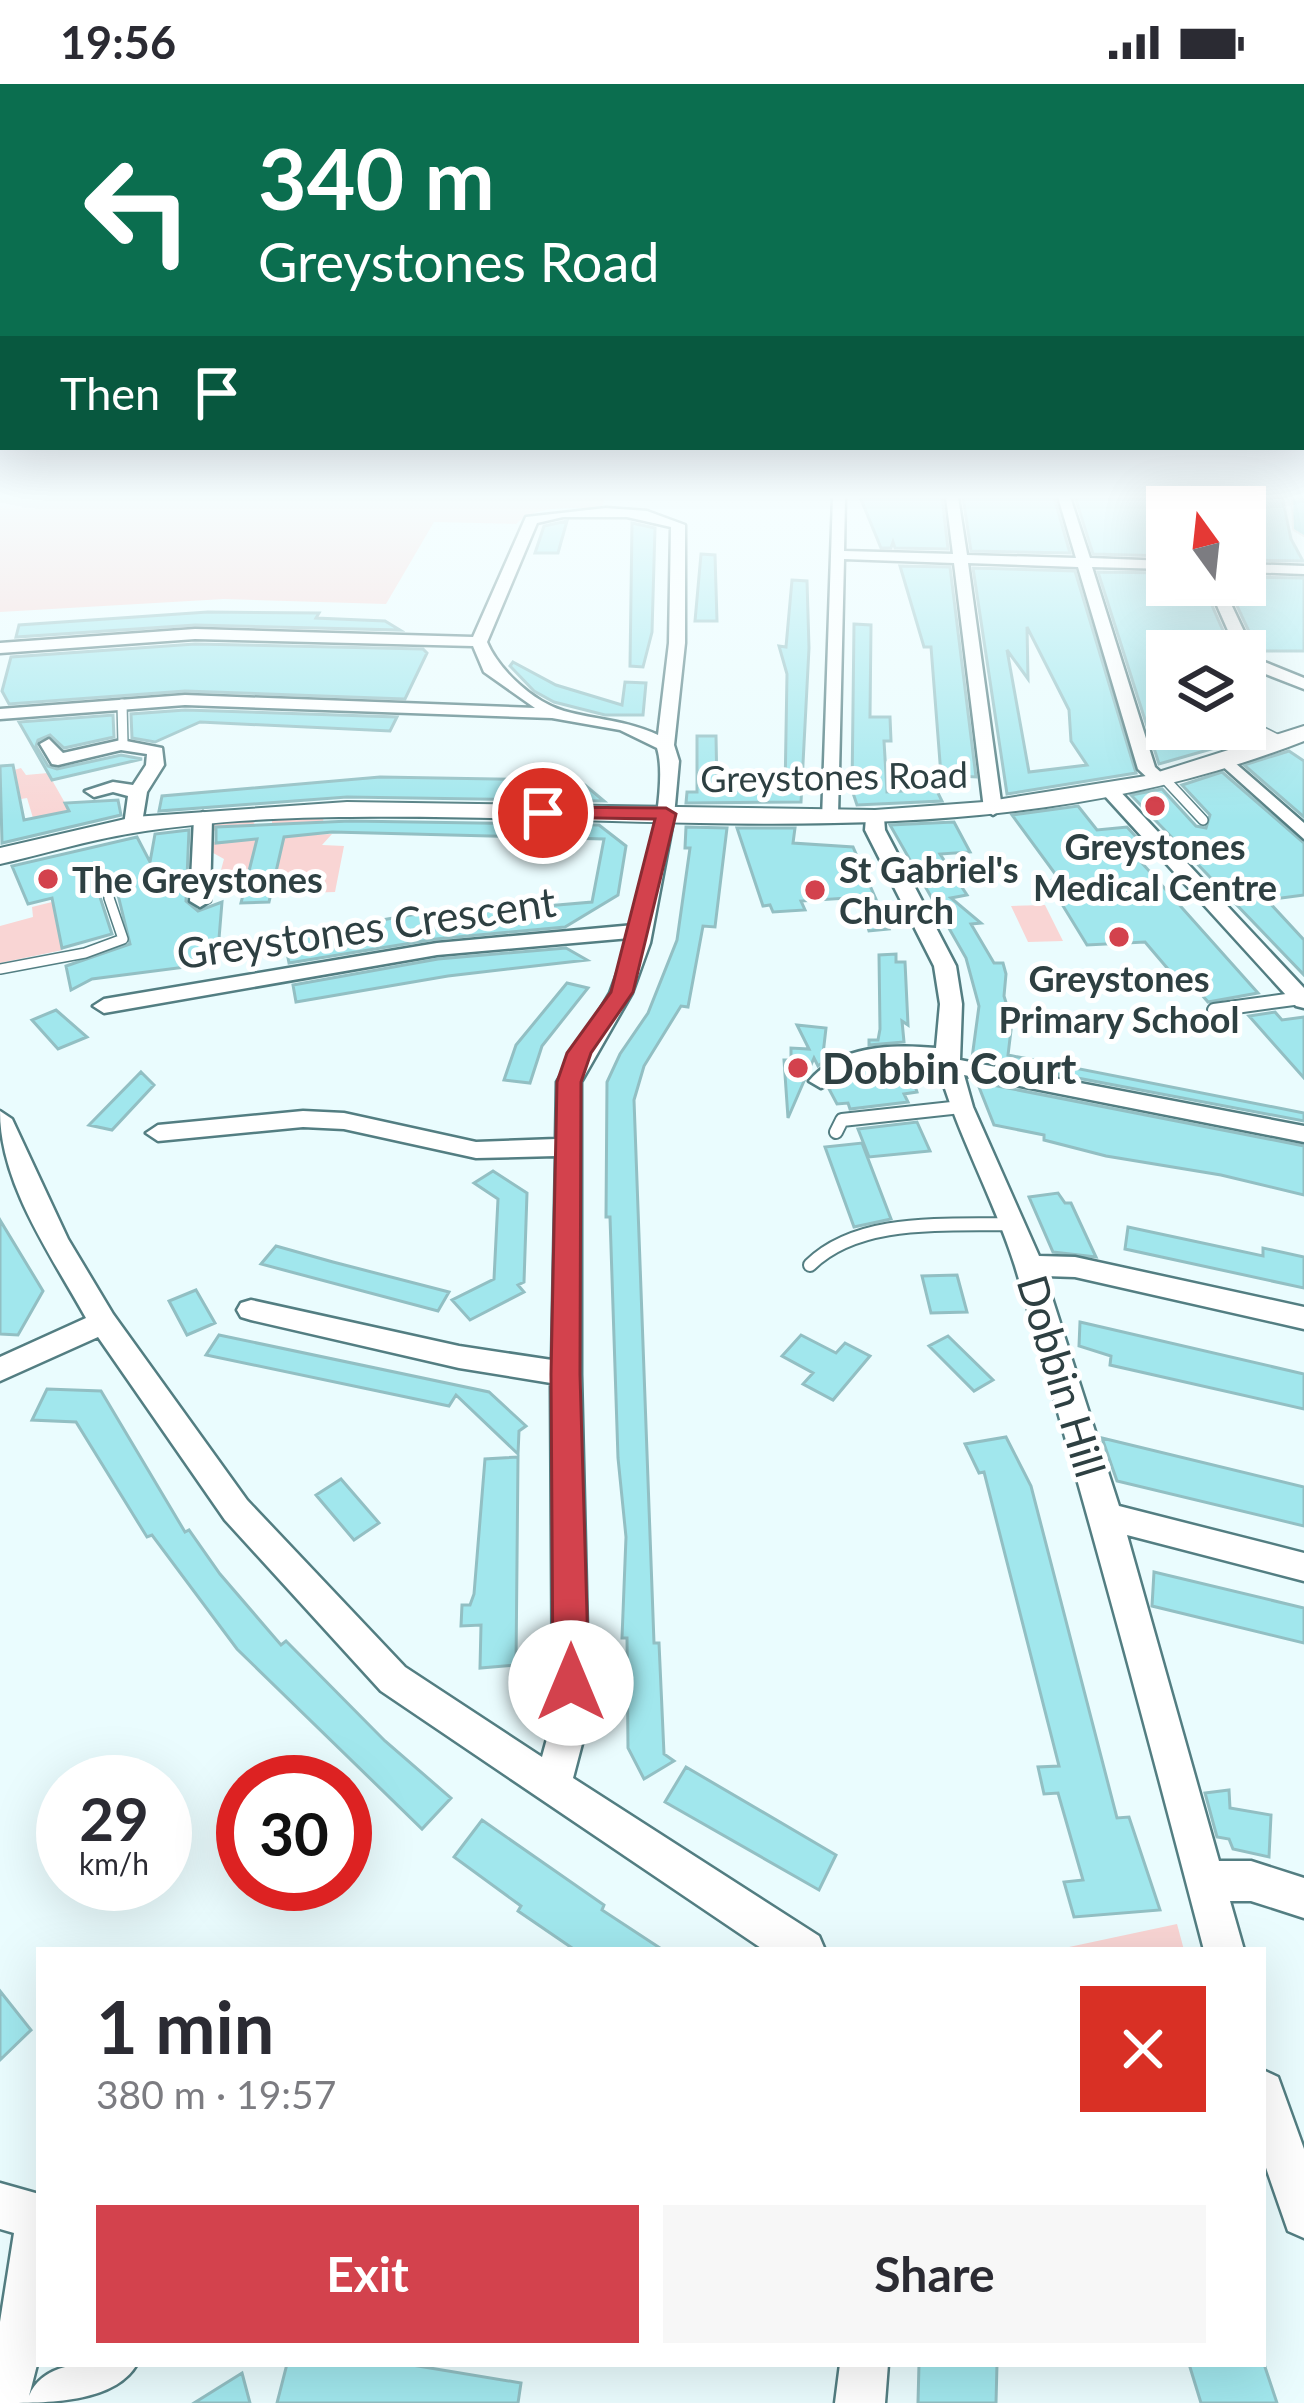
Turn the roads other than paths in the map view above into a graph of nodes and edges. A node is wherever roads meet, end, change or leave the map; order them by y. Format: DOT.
graph roads {
  1 [pos="495,605"];
  2 [pos="677,605"];
  3 [pos="835,605"];
  4 [pos="965,605"];
  5 [pos="1096,605"];
  6 [pos="1225,606"];
  7 [pos="479,642"];
  8 [pos="0,648"];
  9 [pos="1304,684"];
  10 [pos="122,704"];
  11 [pos="0,714"];
  12 [pos="554,714"];
  13 [pos="1294,737"];
  14 [pos="49,744"];
  15 [pos="123,744"];
  16 [pos="665,746"];
  17 [pos="1226,760"];
  18 [pos="1161,777"];
  19 [pos="1110,790"];
  20 [pos="94,791"];
  21 [pos="139,792"];
  22 [pos="993,809"];
  23 [pos="666,814"];
  24 [pos="829,816"];
  25 [pos="202,818"];
  26 [pos="875,818"];
  27 [pos="1203,820"];
  28 [pos="134,825"];
  29 [pos="1304,833"];
  30 [pos="0,856"];
  31 [pos="109,898"];
  32 [pos="200,901"];
  33 [pos="640,931"];
  34 [pos="0,969"];
  35 [pos="1302,1000"];
  36 [pos="104,1006"];
  37 [pos="1214,1010"];
  38 [pos="949,1061"];
  39 [pos="821,1081"];
  40 [pos="961,1106"];
  41 [pos="0,1119"];
  42 [pos="836,1132"];
  43 [pos="158,1133"];
  44 [pos="1304,1134"];
  45 [pos="566,1147"];
  46 [pos="1015,1224"];
  47 [pos="810,1265"];
  48 [pos="1028,1265"];
  49 [pos="251,1310"];
  50 [pos="1304,1318"];
  51 [pos="104,1322"];
  52 [pos="0,1370"];
  53 [pos="566,1374"];
  54 [pos="1106,1516"];
  55 [pos="1304,1568"];
  56 [pos="553,1785"];
  57 [pos="1205,1881"];
  58 [pos="1304,1898"];
  59 [pos="799,1947"];
  60 [pos="1223,1947"];
  61 [pos="1266,2101"];
  62 [pos="0,2206"];
  63 [pos="36,2215"];
  64 [pos="1304,2216"];
  65 [pos="36,2245"];
  66 [pos="108,2367"];
  67 [pos="864,2367"];
  68 [pos="3,2403"];
  69 [pos="51,2403"];
  70 [pos="860,2403"];
  1 -- 7 [label="street"];
  2 -- 16 [label="street"];
  3 -- 24 [label="street"];
  4 -- 22 [label="street"];
  5 -- 18 [label="street"];
  6 -- 9 [label="street"];
  7 -- 8 [label="street"];
  7 -- 12 [label="street"];
  10 -- 11 [label="street"];
  10 -- 12 [label="street"];
  10 -- 15 [label="lane"];
  12 -- 16 [label="street"];
  13 -- 17 [label="street, Greystones Road"];
  14 -- 15 [label="street"];
  15 -- 21 [label="street"];
  16 -- 23 [label="street"];
  17 -- 18 [label="street, Greystones Road"];
  17 -- 29 [label="street"];
  18 -- 19 [label="street, Greystones Road"];
  18 -- 27 [label="lane"];
  19 -- 22 [label="street, Greystones Road"];
  19 -- 35 [label="street"];
  20 -- 21 [label="street"];
  21 -- 28 [label="street"];
  22 -- 26 [label="street, Greystones Road"];
  23 -- 24 [label="street, Greystones Road"];
  23 -- 25 [label="street, Greystones Road"];
  23 -- 33 [label="street"];
  24 -- 26 [label="street, Greystones Road"];
  25 -- 28 [label="street, Greystones Road"];
  25 -- 32 [label="street"];
  26 -- 38 [label="street, Dobbin Hill"];
  28 -- 30 [label="street, Greystones Road"];
  31 -- 34 [label="lane"];
  33 -- 36 [label="street, Greystones Crescent"];
  33 -- 45 [label="street"];
  35 -- 37 [label="lane"];
  38 -- 39 [label="street"];
  38 -- 40 [label="street, Dobbin Hill"];
  38 -- 44 [label="street"];
  40 -- 42 [label="lane"];
  40 -- 46 [label="street, Dobbin Hill"];
  41 -- 51 [label="street"];
  43 -- 45 [label="street"];
  45 -- 53 [label="street"];
  46 -- 47 [label="lane"];
  46 -- 48 [label="street, Dobbin Hill"];
  48 -- 50 [label="street"];
  48 -- 54 [label="street, Dobbin Hill"];
  49 -- 53 [label="street"];
  51 -- 52 [label="street"];
  51 -- 56 [label="street"];
  53 -- 56 [label="street"];
  54 -- 55 [label="street"];
  54 -- 57 [label="street, Dobbin Hill"];
  56 -- 59 [label="street"];
  57 -- 58 [label="street"];
  57 -- 60 [label="street, Dobbin Hill"];
  61 -- 64 [label="street"];
  62 -- 63 [label="street"];
  65 -- 68 [label="street"];
  66 -- 69 [label="street"];
  67 -- 70 [label="street"];
}
